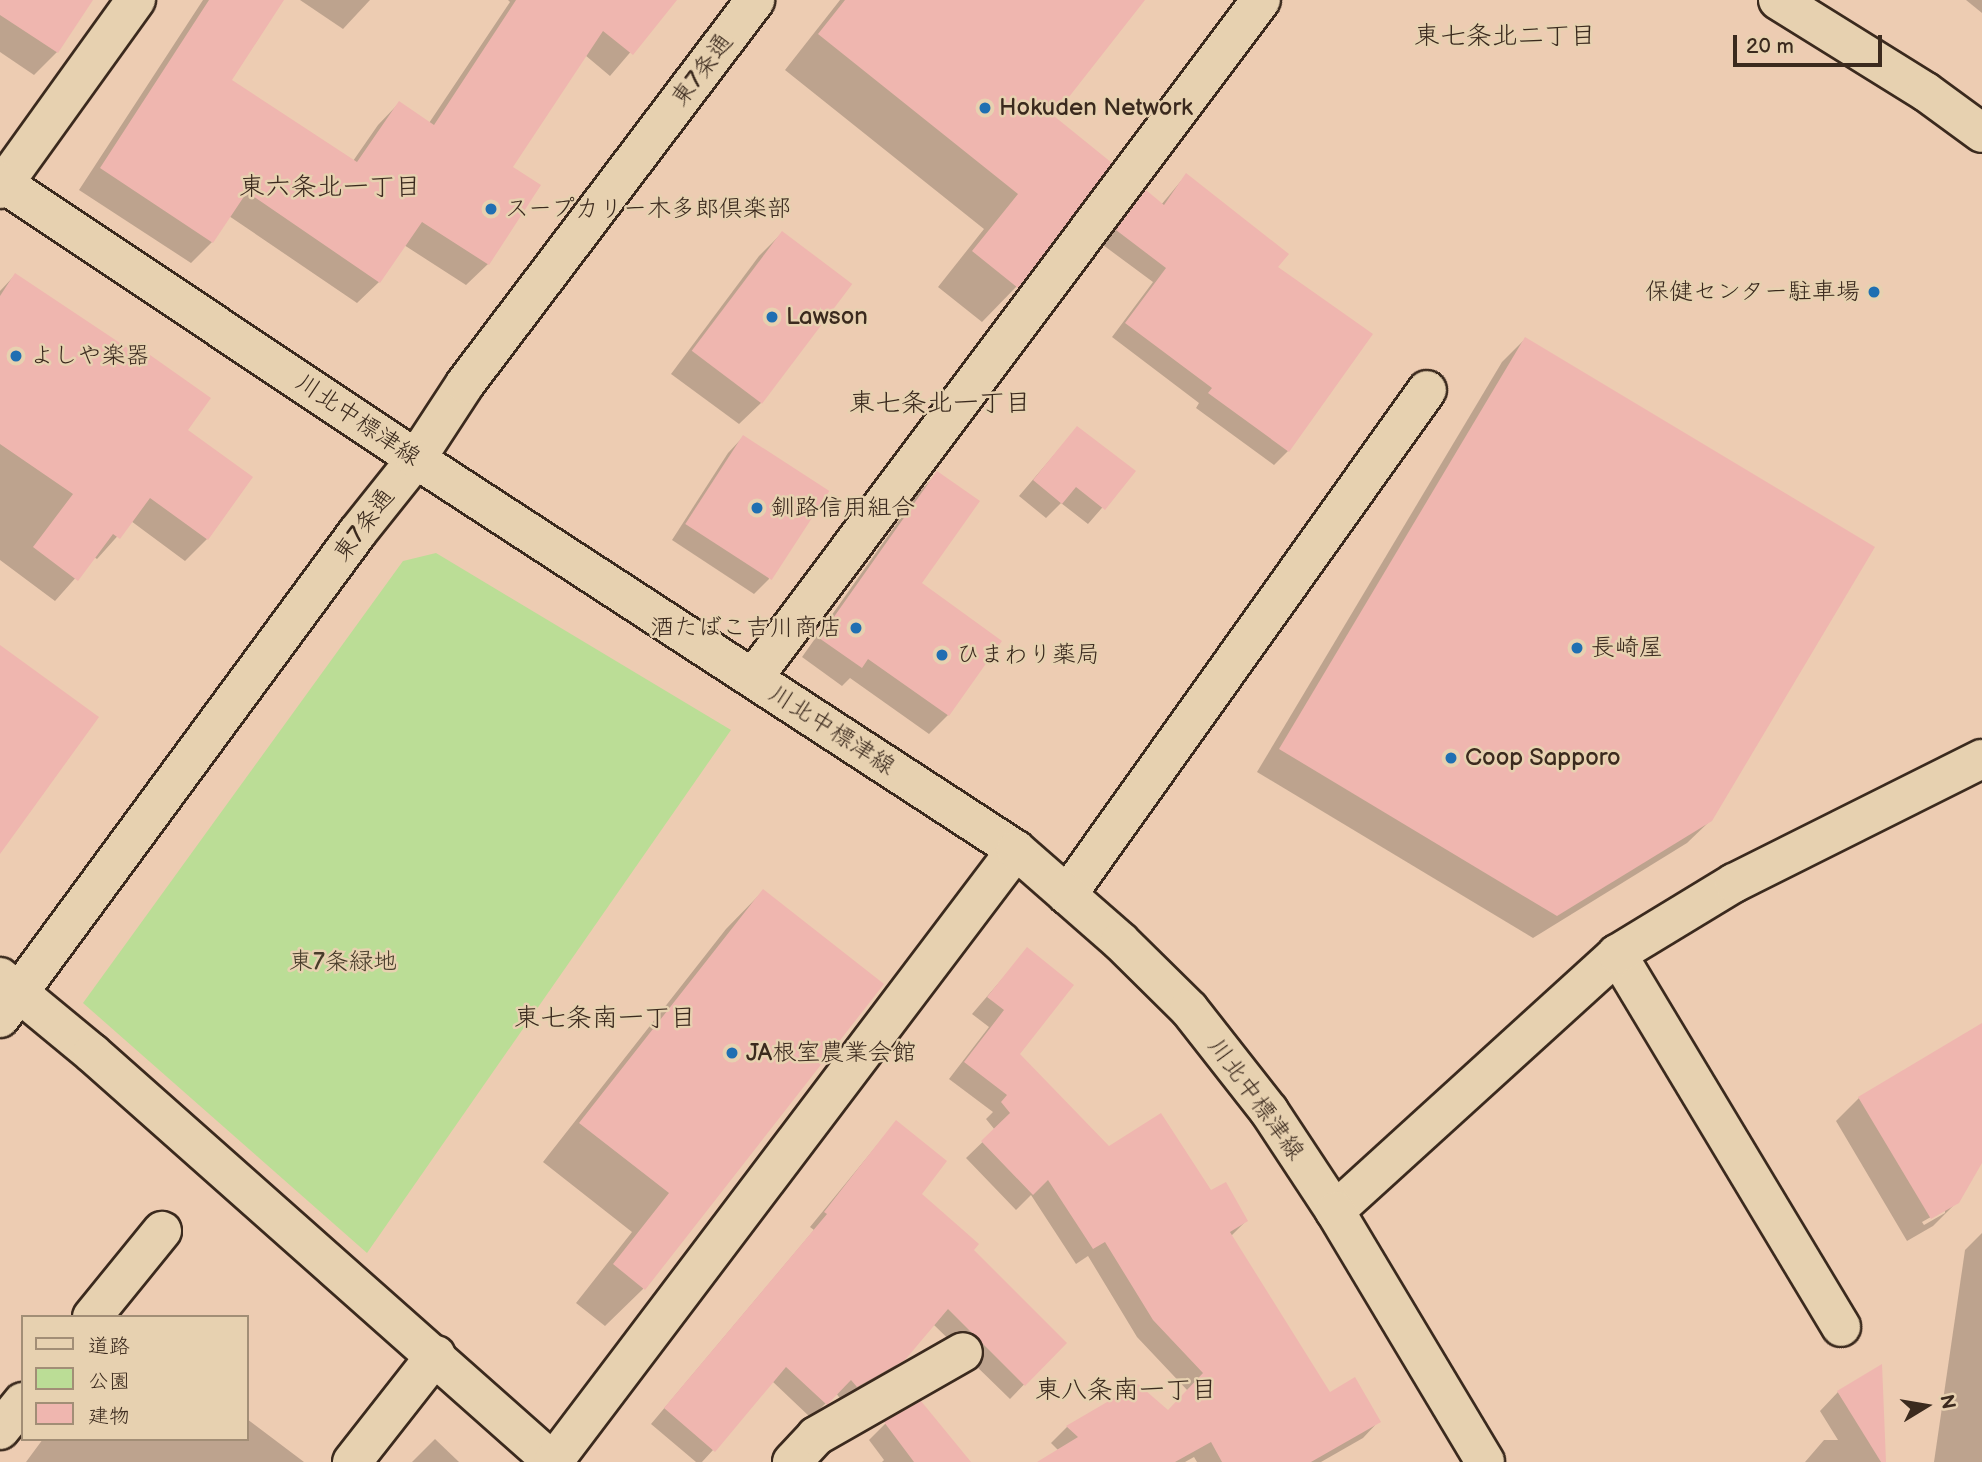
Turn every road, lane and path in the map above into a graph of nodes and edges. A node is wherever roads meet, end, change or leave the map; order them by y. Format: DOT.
graph roads {
  1 [pos="136,0"];
  2 [pos="755,0"];
  3 [pos="1261,0"];
  4 [pos="1778,0"];
  5 [pos="1982,132"];
  6 [pos="1,185"];
  7 [pos="1427,390"];
  8 [pos="416,459"];
  9 [pos="752,678"];
  10 [pos="1982,759"];
  11 [pos="1016,850"];
  12 [pos="1067,895"];
  13 [pos="1617,954"];
  14 [pos="7,996"];
  15 [pos="1335,1211"];
  16 [pos="162,1231"];
  17 [pos="94,1315"];
  18 [pos="1841,1327"];
  19 [pos="962,1352"];
  20 [pos="436,1355"];
  21 [pos="21,1404"];
  22 [pos="0,1430"];
  23 [pos="352,1462"];
  24 [pos="553,1462"];
  25 [pos="792,1462"];
  26 [pos="1485,1462"];
  1 -- 6 [label="street"];
  2 -- 8 [label="street, 東7条通"];
  3 -- 9 [label="street"];
  4 -- 5 [label="street"];
  6 -- 8 [label="street, 川北中標津線"];
  7 -- 12 [label="street"];
  8 -- 9 [label="street, 川北中標津線"];
  8 -- 14 [label="street, 東7条通"];
  9 -- 11 [label="street, 川北中標津線"];
  10 -- 13 [label="street"];
  11 -- 12 [label="street, 川北中標津線"];
  11 -- 24 [label="street"];
  12 -- 15 [label="street, 川北中標津線"];
  13 -- 15 [label="street"];
  13 -- 18 [label="street"];
  14 -- 20 [label="street"];
  15 -- 26 [label="street, 川北中標津線"];
  16 -- 17 [label="street"];
  19 -- 25 [label="street"];
  20 -- 23 [label="street"];
  20 -- 24 [label="street"];
  21 -- 22 [label="street"];
}
